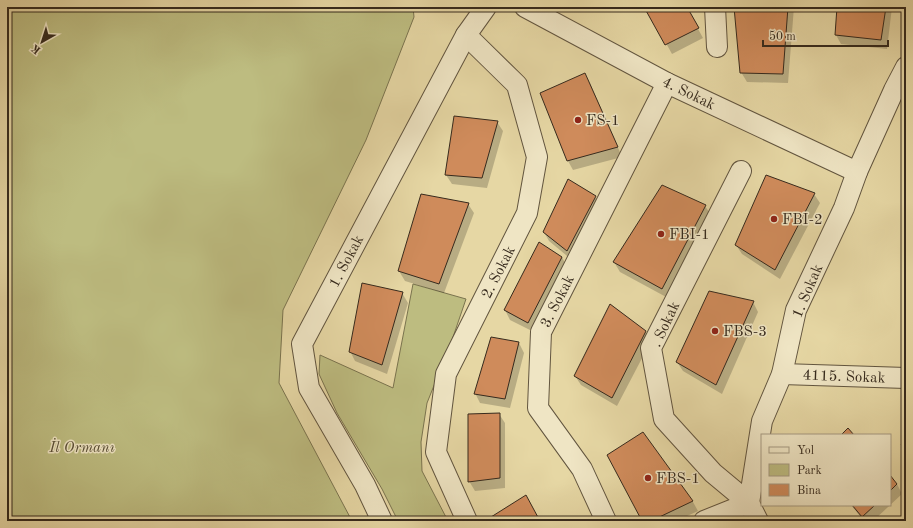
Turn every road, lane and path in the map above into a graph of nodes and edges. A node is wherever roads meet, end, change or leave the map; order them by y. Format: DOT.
graph roads {
  1 [pos="486,7"];
  2 [pos="525,7"];
  3 [pos="715,7"];
  4 [pos="466,35"];
  5 [pos="717,48"];
  6 [pos="906,67"];
  7 [pos="667,83"];
  8 [pos="741,171"];
  9 [pos="857,172"];
  10 [pos="782,374"];
  11 [pos="906,378"];
  12 [pos="749,503"];
  13 [pos="382,521"];
  14 [pos="467,521"];
  15 [pos="606,521"];
  16 [pos="704,521"];
  17 [pos="758,521"];
  1 -- 4 [label="street, 1. Sokak"];
  2 -- 7 [label="street, 4. Sokak"];
  3 -- 5 [label="street"];
  4 -- 13 [label="street, 1. Sokak"];
  4 -- 14 [label="street, 2. Sokak"];
  6 -- 9 [label="street, 1. Sokak"];
  7 -- 9 [label="street, 4. Sokak"];
  7 -- 15 [label="street, 3. Sokak"];
  8 -- 12 [label="street, . Sokak"];
  9 -- 10 [label="street, 1. Sokak"];
  10 -- 11 [label="street, 4115. Sokak"];
  10 -- 12 [label="street, 1. Sokak"];
  12 -- 16 [label="street"];
  12 -- 17 [label="street"];
}
